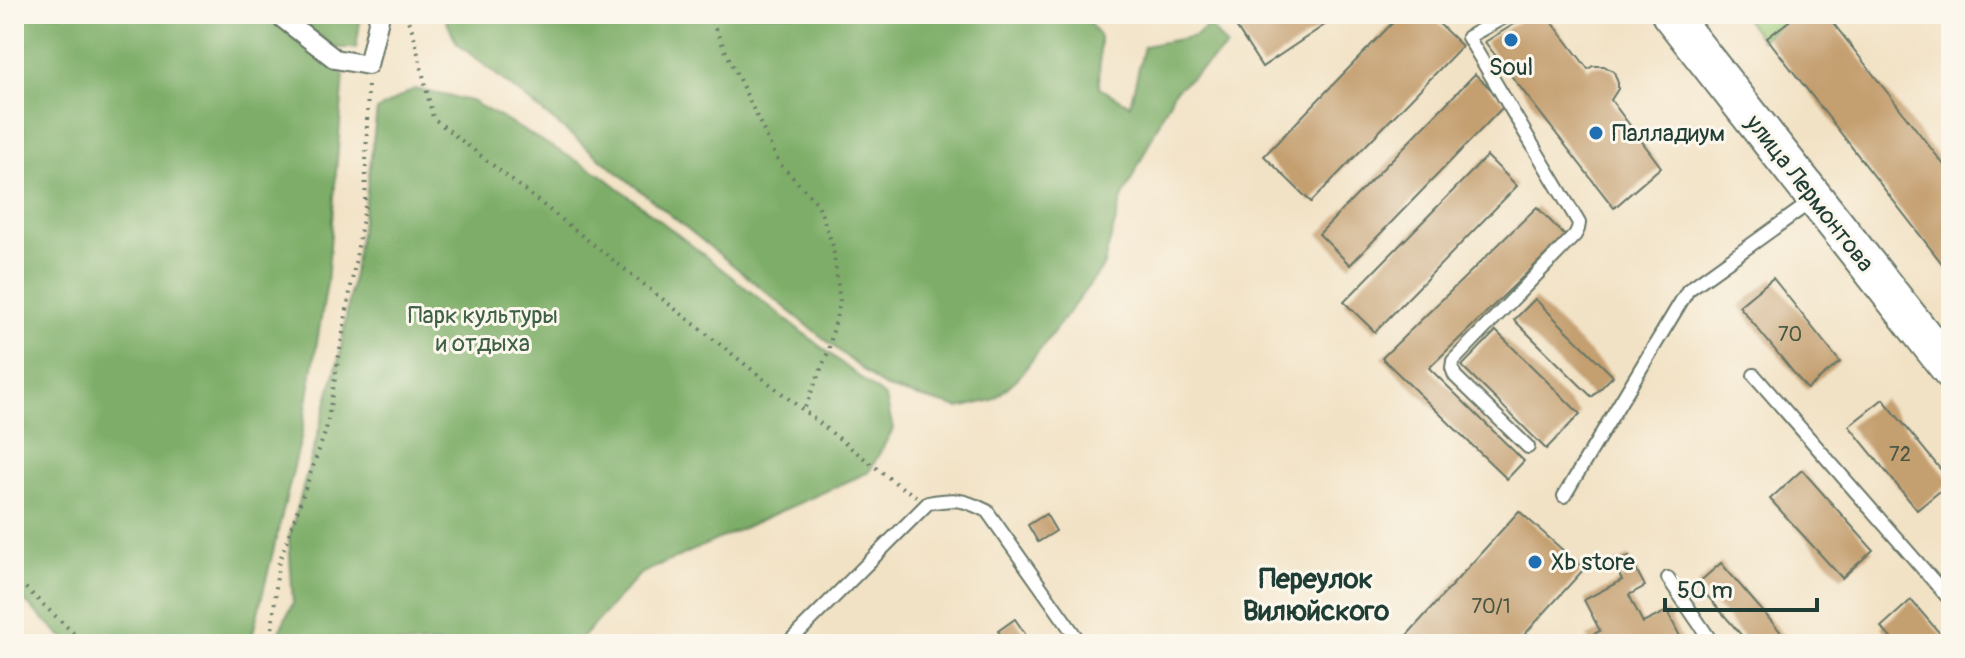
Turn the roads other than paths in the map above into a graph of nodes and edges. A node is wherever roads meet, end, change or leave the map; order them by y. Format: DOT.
graph roads {
  1 [pos="277,14"];
  2 [pos="380,14"];
  3 [pos="1510,14"];
  4 [pos="1670,14"];
  5 [pos="1815,199"];
  6 [pos="1951,371"];
  7 [pos="1754,375"];
  8 [pos="1528,447"];
  9 [pos="1564,496"];
  10 [pos="1668,578"];
  11 [pos="1951,601"];
  12 [pos="787,644"];
  13 [pos="1080,644"];
  14 [pos="1713,644"];
  1 -- 2 [label="street"];
  3 -- 8 [label="lane"];
  4 -- 5 [label="main road, улица Лермонтова"];
  5 -- 6 [label="main road, улица Лермонтова"];
  5 -- 9 [label="lane"];
  7 -- 11 [label="lane"];
  10 -- 14 [label="lane"];
  12 -- 13 [label="lane"];
}
